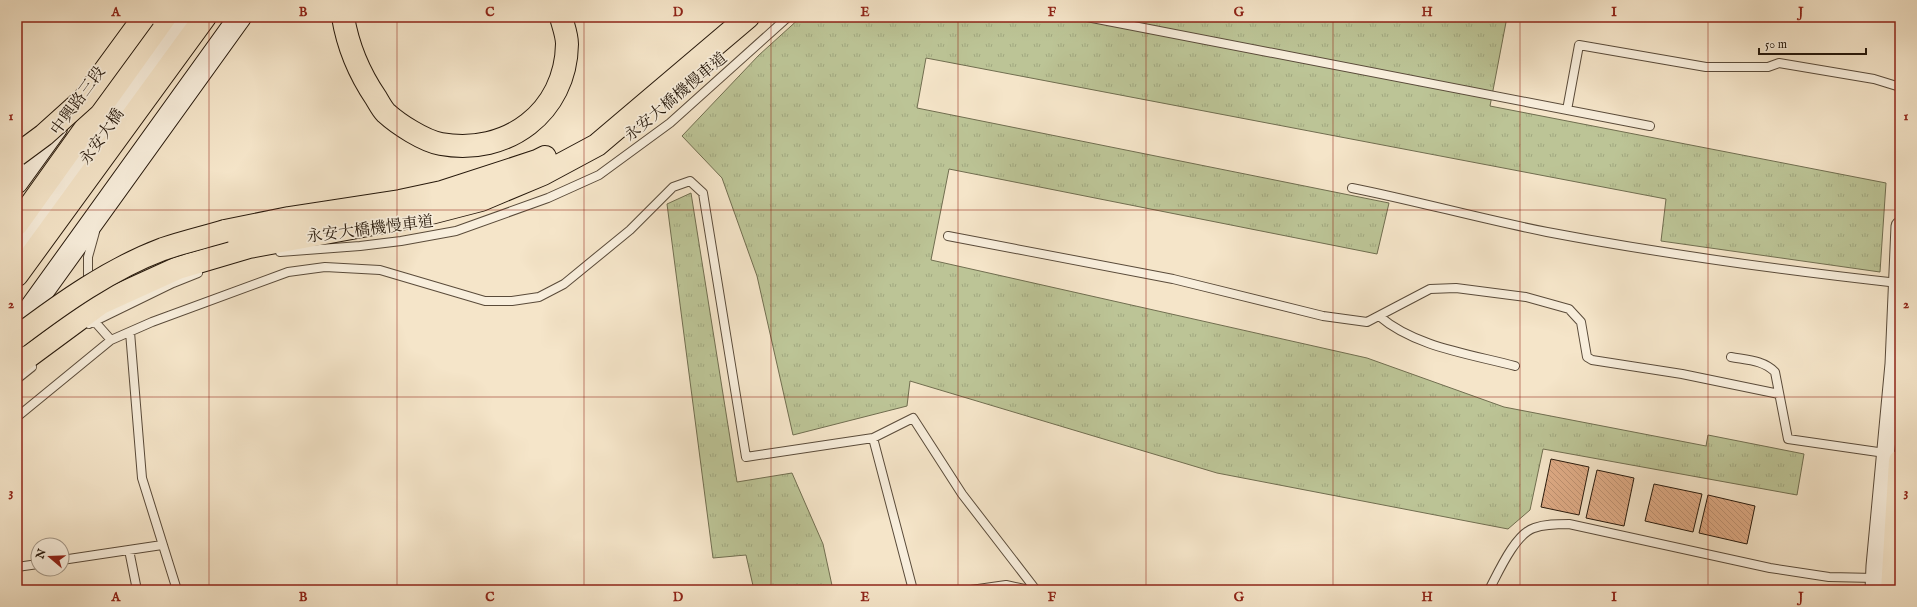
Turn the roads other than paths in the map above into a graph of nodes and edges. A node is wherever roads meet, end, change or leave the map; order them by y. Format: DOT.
graph roads {
  1 [pos="137,17"];
  2 [pos="144,17"];
  3 [pos="165,17"];
  4 [pos="185,17"];
  5 [pos="205,17"];
  6 [pos="240,17"];
  7 [pos="343,17"];
  8 [pos="560,17"];
  9 [pos="748,17"];
  10 [pos="788,17"];
  11 [pos="1087,17"];
  12 [pos="1900,88"];
  13 [pos="651,99"];
  14 [pos="1568,110"];
  15 [pos="1650,126"];
  16 [pos="17,155"];
  17 [pos="17,182"];
  18 [pos="1352,188"];
  19 [pos="99,215"];
  20 [pos="17,224"];
  21 [pos="1900,226"];
  22 [pos="948,236"];
  23 [pos="272,253"];
  24 [pos="17,255"];
  25 [pos="251,256"];
  26 [pos="17,275"];
  27 [pos="1898,283"];
  28 [pos="87,314"];
  29 [pos="1379,316"];
  30 [pos="17,327"];
  31 [pos="130,332"];
  32 [pos="17,337"];
  33 [pos="111,340"];
  34 [pos="1731,357"];
  35 [pos="39,362"];
  36 [pos="17,365"];
  37 [pos="1515,366"];
  38 [pos="17,379"];
  39 [pos="1779,394"];
  40 [pos="17,417"];
  41 [pos="873,438"];
  42 [pos="1893,457"];
  43 [pos="162,545"];
  44 [pos="129,550"];
  45 [pos="70,559"];
  46 [pos="30,565"];
  47 [pos="17,567"];
  48 [pos="1874,584"];
  49 [pos="137,590"];
  50 [pos="177,590"];
  51 [pos="913,590"];
  52 [pos="971,590"];
  53 [pos="1029,590"];
  54 [pos="1036,590"];
  55 [pos="1489,590"];
  56 [pos="1892,590"];
  1 -- 17 [label="street, 中興路三段"];
  2 -- 16 [label="highway, bridge"];
  3 -- 20 [label="highway"];
  4 -- 24 [label="street, 永安大橋"];
  5 -- 26 [label="highway"];
  6 -- 19 [label="street"];
  7 -- 8 [label="highway"];
  9 -- 13 [label="highway"];
  10 -- 23 [label="lane, 永安大橋機慢車道"];
  11 -- 14 [label="lane"];
  12 -- 14 [label="lane"];
  13 -- 28 [label="highway"];
  13 -- 32 [label="highway, bridge"];
  14 -- 15 [label="lane"];
  18 -- 27 [label="lane"];
  19 -- 28 [label="lane"];
  19 -- 30 [label="street"];
  21 -- 27 [label="street"];
  22 -- 29 [label="lane"];
  25 -- 28 [label="lane"];
  27 -- 42 [label="street"];
  28 -- 33 [label="lane"];
  28 -- 36 [label="highway"];
  29 -- 37 [label="lane"];
  29 -- 39 [label="lane"];
  31 -- 33 [label="lane"];
  31 -- 41 [label="lane"];
  31 -- 43 [label="lane"];
  33 -- 40 [label="lane"];
  34 -- 39 [label="lane"];
  35 -- 38 [label="lane"];
  39 -- 42 [label="lane"];
  41 -- 51 [label="lane"];
  41 -- 54 [label="lane"];
  42 -- 48 [label="street"];
  42 -- 56 [label="highway"];
  43 -- 44 [label="lane"];
  43 -- 50 [label="lane"];
  44 -- 45 [label="lane"];
  44 -- 49 [label="lane"];
  46 -- 47 [label="lane"];
  48 -- 55 [label="lane"];
  52 -- 53 [label="lane"];
}
